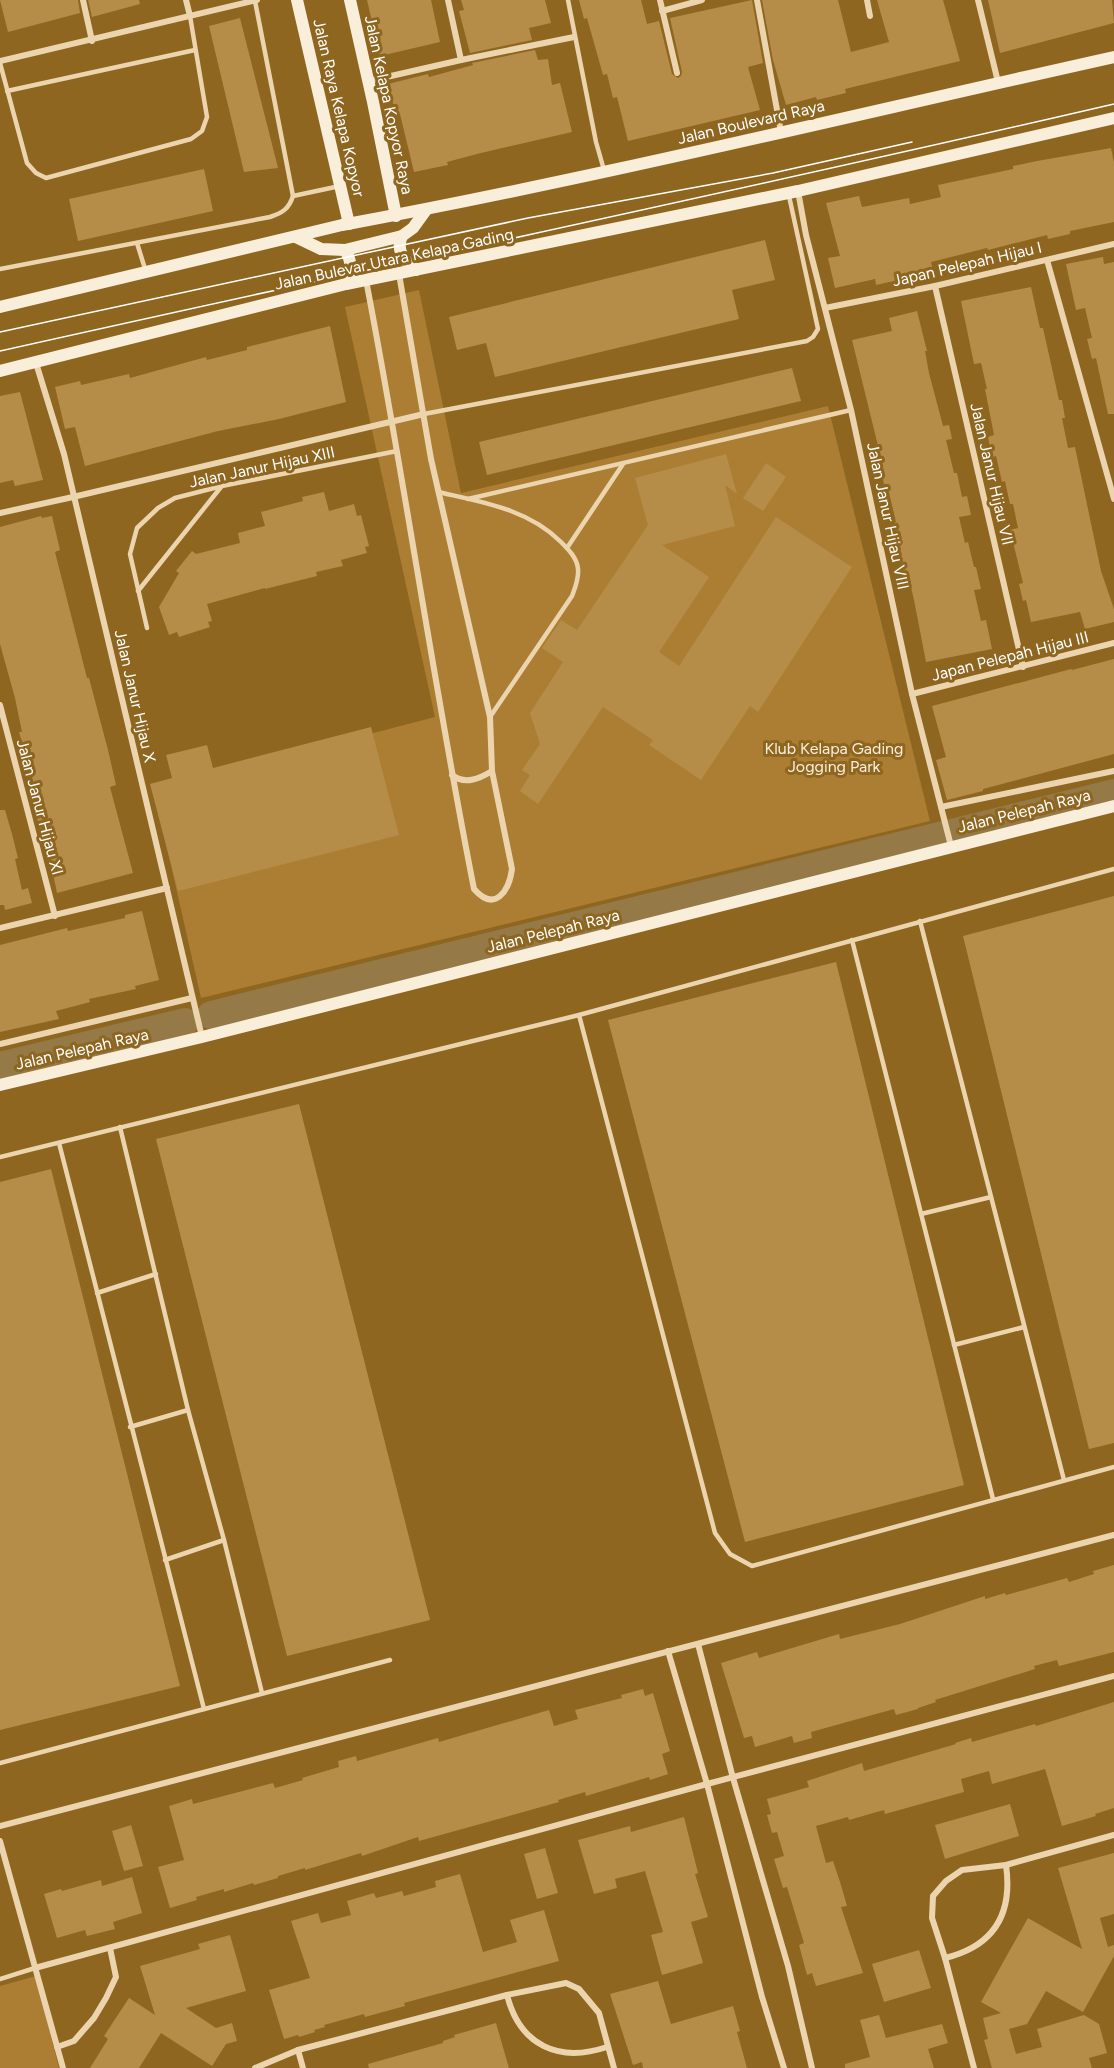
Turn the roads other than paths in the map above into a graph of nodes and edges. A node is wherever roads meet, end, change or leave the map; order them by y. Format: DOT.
graph roads {
  1 [pos="83,0"];
  2 [pos="186,0"];
  3 [pos="256,0"];
  4 [pos="297,0"];
  5 [pos="350,0"];
  6 [pos="448,0"];
  7 [pos="568,0"];
  8 [pos="660,0"];
  9 [pos="702,0"];
  10 [pos="757,0"];
  11 [pos="867,0"];
  12 [pos="978,0"];
  13 [pos="662,11"];
  14 [pos="190,16"];
  15 [pos="870,16"];
  16 [pos="574,37"];
  17 [pos="92,41"];
  18 [pos="195,50"];
  19 [pos="1114,57"];
  20 [pos="461,60"];
  21 [pos="0,62"];
  22 [pos="677,74"];
  23 [pos="368,82"];
  24 [pos="998,82"];
  25 [pos="7,91"];
  26 [pos="1114,118"];
  27 [pos="781,132"];
  28 [pos="605,173"];
  29 [pos="340,186"];
  30 [pos="793,192"];
  31 [pos="293,196"];
  32 [pos="426,210"];
  33 [pos="396,216"];
  34 [pos="350,224"];
  35 [pos="402,236"];
  36 [pos="296,237"];
  37 [pos="137,243"];
  38 [pos="1114,244"];
  39 [pos="345,250"];
  40 [pos="1047,260"];
  41 [pos="0,269"];
  42 [pos="416,270"];
  43 [pos="146,272"];
  44 [pos="399,274"];
  45 [pos="366,280"];
  46 [pos="346,284"];
  47 [pos="935,286"];
  48 [pos="0,307"];
  49 [pos="825,308"];
  50 [pos="36,363"];
  51 [pos="0,371"];
  52 [pos="851,410"];
  53 [pos="424,414"];
  54 [pos="393,421"];
  55 [pos="397,451"];
  56 [pos="623,464"];
  57 [pos="222,486"];
  58 [pos="438,492"];
  59 [pos="73,497"];
  60 [pos="468,499"];
  61 [pos="1114,499"];
  62 [pos="0,513"];
  63 [pos="567,548"];
  64 [pos="138,591"];
  65 [pos="147,628"];
  66 [pos="1114,643"];
  67 [pos="1023,667"];
  68 [pos="912,694"];
  69 [pos="0,705"];
  70 [pos="490,717"];
  71 [pos="492,771"];
  72 [pos="1114,771"];
  73 [pos="451,774"];
  74 [pos="1114,806"];
  75 [pos="941,807"];
  76 [pos="950,844"];
  77 [pos="1114,869"];
  78 [pos="167,888"];
  79 [pos="55,916"];
  80 [pos="920,921"];
  81 [pos="0,928"];
  82 [pos="852,940"];
  83 [pos="192,998"];
  84 [pos="579,1015"];
  85 [pos="202,1037"];
  86 [pos="0,1044"];
  87 [pos="0,1085"];
  88 [pos="120,1127"];
  89 [pos="59,1143"];
  90 [pos="0,1157"];
  91 [pos="991,1197"];
  92 [pos="921,1214"];
  93 [pos="156,1274"];
  94 [pos="97,1293"];
  95 [pos="1024,1327"];
  96 [pos="954,1345"];
  97 [pos="188,1410"];
  98 [pos="130,1427"];
  99 [pos="1114,1467"];
  100 [pos="1064,1480"];
  101 [pos="993,1499"];
  102 [pos="1114,1535"];
  103 [pos="224,1540"];
  104 [pos="165,1560"];
  105 [pos="698,1644"];
  106 [pos="668,1651"];
  107 [pos="390,1660"];
  108 [pos="1114,1676"];
  109 [pos="262,1694"];
  110 [pos="204,1709"];
  111 [pos="0,1762"];
  112 [pos="733,1778"];
  113 [pos="707,1784"];
  114 [pos="0,1826"];
  115 [pos="1114,1835"];
  116 [pos="0,1841"];
  117 [pos="1006,1865"];
  118 [pos="110,1948"];
  119 [pos="945,1958"];
  120 [pos="35,1968"];
  121 [pos="0,1979"];
  122 [pos="507,1995"];
  123 [pos="57,2047"];
  124 [pos="607,2047"];
  125 [pos="298,2050"];
  126 [pos="63,2068"];
  127 [pos="255,2068"];
  128 [pos="303,2068"];
  129 [pos="614,2068"];
  130 [pos="784,2068"];
  131 [pos="812,2068"];
  132 [pos="974,2068"];
  1 -- 17 [label="street"];
  2 -- 14 [label="street"];
  3 -- 14 [label="street"];
  3 -- 31 [label="lane"];
  4 -- 29 [label="main road, Jalan Raya Kelapa Kopyor"];
  5 -- 23 [label="main road, Jalan Kelapa Kopyor Raya"];
  6 -- 20 [label="street"];
  7 -- 16 [label="lane"];
  8 -- 13 [label="street"];
  9 -- 13 [label="street"];
  10 -- 27 [label="street"];
  11 -- 15 [label="street"];
  12 -- 24 [label="street"];
  13 -- 22 [label="street"];
  14 -- 17 [label="street"];
  14 -- 18 [label="lane"];
  16 -- 20 [label="street"];
  16 -- 28 [label="lane"];
  17 -- 21 [label="street"];
  18 -- 25 [label="lane"];
  18 -- 25 [label="lane"];
  19 -- 24 [label="main road, Jalan Boulevard Raya"];
  20 -- 23 [label="street"];
  21 -- 25 [label="lane"];
  23 -- 33 [label="main road, Jalan Kelapa Kopyor Raya"];
  24 -- 27 [label="main road, Jalan Boulevard Raya"];
  26 -- 30 [label="main road"];
  27 -- 28 [label="main road, Jalan Boulevard Raya"];
  28 -- 32 [label="main road, Jalan Boulevard Raya"];
  29 -- 31 [label="lane"];
  29 -- 34 [label="main road, Jalan Raya Kelapa Kopyor"];
  30 -- 42 [label="main road, Jalan Bulevar Utara Kelapa Gading"];
  30 -- 49 [label="street, Jalan Janur Hijau VIII"];
  30 -- 53 [label="lane"];
  31 -- 37 [label="lane"];
  32 -- 33 [label="main road, Jalan Boulevard Raya"];
  32 -- 35 [label="main road"];
  33 -- 34 [label="main road"];
  34 -- 36 [label="main road"];
  35 -- 39 [label="main road"];
  35 -- 42 [label="main road"];
  36 -- 39 [label="main road"];
  36 -- 43 [label="main road"];
  37 -- 41 [label="lane"];
  37 -- 43 [label="lane"];
  38 -- 40 [label="street, Japan Pelepah Hijau I"];
  39 -- 46 [label="main road"];
  40 -- 47 [label="street, Japan Pelepah Hijau I"];
  40 -- 61 [label="street"];
  42 -- 44 [label="main road, Jalan Bulevar Utara Kelapa Gading"];
  43 -- 48 [label="main road"];
  44 -- 45 [label="main road, Jalan Bulevar Utara Kelapa Gading"];
  44 -- 53 [label="street"];
  45 -- 46 [label="main road, Jalan Bulevar Utara Kelapa Gading"];
  45 -- 54 [label="street"];
  46 -- 50 [label="main road, Jalan Bulevar Utara Kelapa Gading"];
  47 -- 49 [label="street, Japan Pelepah Hijau I"];
  47 -- 67 [label="street, Jalan Janur Hijau VII"];
  49 -- 52 [label="street, Jalan Janur Hijau VIII"];
  50 -- 51 [label="main road, Jalan Bulevar Utara Kelapa Gading"];
  50 -- 59 [label="street, Jalan Janur Hijau X"];
  52 -- 56 [label="lane"];
  52 -- 68 [label="street, Jalan Janur Hijau VIII"];
  53 -- 54 [label="street"];
  53 -- 58 [label="street"];
  54 -- 55 [label="street"];
  54 -- 59 [label="street"];
  55 -- 57 [label="lane, Jalan Janur Hijau XIII"];
  55 -- 73 [label="street"];
  56 -- 60 [label="lane"];
  56 -- 63 [label="lane"];
  57 -- 64 [label="lane"];
  57 -- 64 [label="lane, Jalan Janur Hijau XIII"];
  58 -- 60 [label="lane"];
  58 -- 70 [label="street"];
  59 -- 62 [label="street"];
  59 -- 78 [label="street, Jalan Janur Hijau X"];
  60 -- 63 [label="lane"];
  63 -- 70 [label="lane"];
  64 -- 65 [label="lane, Jalan Janur Hijau XIII"];
  66 -- 67 [label="street, Japan Pelepah Hijau III"];
  67 -- 68 [label="street, Japan Pelepah Hijau III"];
  68 -- 75 [label="street, Jalan Janur Hijau VIII"];
  69 -- 79 [label="street, Jalan Janur Hijau XI"];
  70 -- 71 [label="street"];
  71 -- 73 [label="street"];
  71 -- 73 [label="street"];
  72 -- 75 [label="street, Jalan Pelepah Raya"];
  74 -- 76 [label="main road, Jalan Pelepah Raya"];
  75 -- 76 [label="street, Jalan Janur Hijau VIII"];
  76 -- 85 [label="main road, Jalan Pelepah Raya"];
  77 -- 80 [label="lane"];
  78 -- 79 [label="street"];
  78 -- 83 [label="street, Jalan Janur Hijau X"];
  79 -- 81 [label="street"];
  80 -- 82 [label="lane"];
  80 -- 91 [label="lane"];
  82 -- 84 [label="lane"];
  82 -- 92 [label="lane"];
  83 -- 85 [label="street, Jalan Janur Hijau X"];
  83 -- 86 [label="street, Jalan Pelepah Raya"];
  84 -- 88 [label="lane"];
  84 -- 101 [label="lane"];
  85 -- 87 [label="main road, Jalan Pelepah Raya"];
  88 -- 89 [label="lane"];
  88 -- 93 [label="lane"];
  89 -- 90 [label="lane"];
  89 -- 94 [label="lane"];
  91 -- 92 [label="lane"];
  91 -- 95 [label="lane"];
  92 -- 96 [label="lane"];
  93 -- 94 [label="lane"];
  93 -- 97 [label="lane"];
  94 -- 98 [label="lane"];
  95 -- 96 [label="lane"];
  95 -- 100 [label="lane"];
  96 -- 101 [label="lane"];
  97 -- 98 [label="lane"];
  97 -- 103 [label="lane"];
  98 -- 104 [label="lane"];
  99 -- 100 [label="lane"];
  100 -- 101 [label="lane"];
  102 -- 105 [label="street"];
  103 -- 104 [label="lane"];
  103 -- 109 [label="lane"];
  104 -- 110 [label="lane"];
  105 -- 106 [label="street"];
  105 -- 112 [label="street"];
  106 -- 113 [label="street"];
  106 -- 114 [label="street"];
  107 -- 109 [label="lane"];
  108 -- 112 [label="street"];
  109 -- 110 [label="lane"];
  110 -- 111 [label="lane"];
  112 -- 113 [label="street"];
  112 -- 131 [label="street"];
  113 -- 118 [label="street"];
  113 -- 130 [label="street"];
  115 -- 117 [label="street"];
  116 -- 120 [label="street"];
  117 -- 119 [label="street"];
  117 -- 119 [label="street"];
  118 -- 120 [label="street"];
  118 -- 123 [label="street"];
  119 -- 132 [label="street"];
  120 -- 121 [label="lane"];
  120 -- 123 [label="street"];
  122 -- 124 [label="street"];
  122 -- 124 [label="street"];
  122 -- 125 [label="street"];
  123 -- 126 [label="street"];
  124 -- 129 [label="street"];
  125 -- 127 [label="street"];
  125 -- 128 [label="street"];
}
